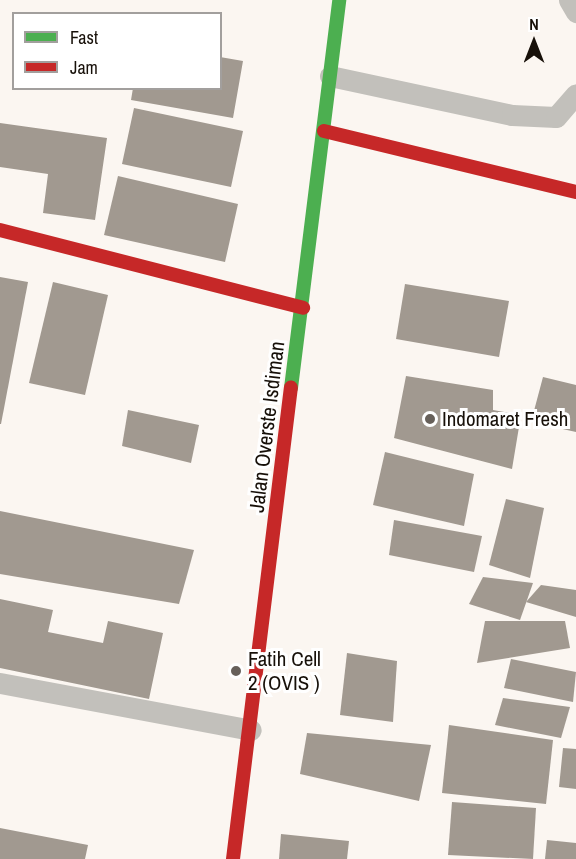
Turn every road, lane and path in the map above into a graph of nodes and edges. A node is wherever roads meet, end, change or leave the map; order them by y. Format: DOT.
graph roads {
  1 [pos="339,0"];
  2 [pos="568,0"];
  3 [pos="576,12"];
  4 [pos="330,76"];
  5 [pos="576,94"];
  6 [pos="324,131"];
  7 [pos="576,192"];
  8 [pos="0,230"];
  9 [pos="303,308"];
  10 [pos="0,683"];
  11 [pos="251,730"];
  12 [pos="232,859"];
  1 -- 4 [label="main road, Jalan Overste Isdiman"];
  2 -- 3 [label="lane"];
  4 -- 5 [label="lane"];
  4 -- 6 [label="main road, Jalan Overste Isdiman"];
  6 -- 7 [label="main road"];
  6 -- 9 [label="main road, Jalan Overste Isdiman"];
  8 -- 9 [label="main road"];
  9 -- 11 [label="main road, Jalan Overste Isdiman"];
  10 -- 11 [label="lane"];
  11 -- 12 [label="main road, Jalan Overste Isdiman"];
}
